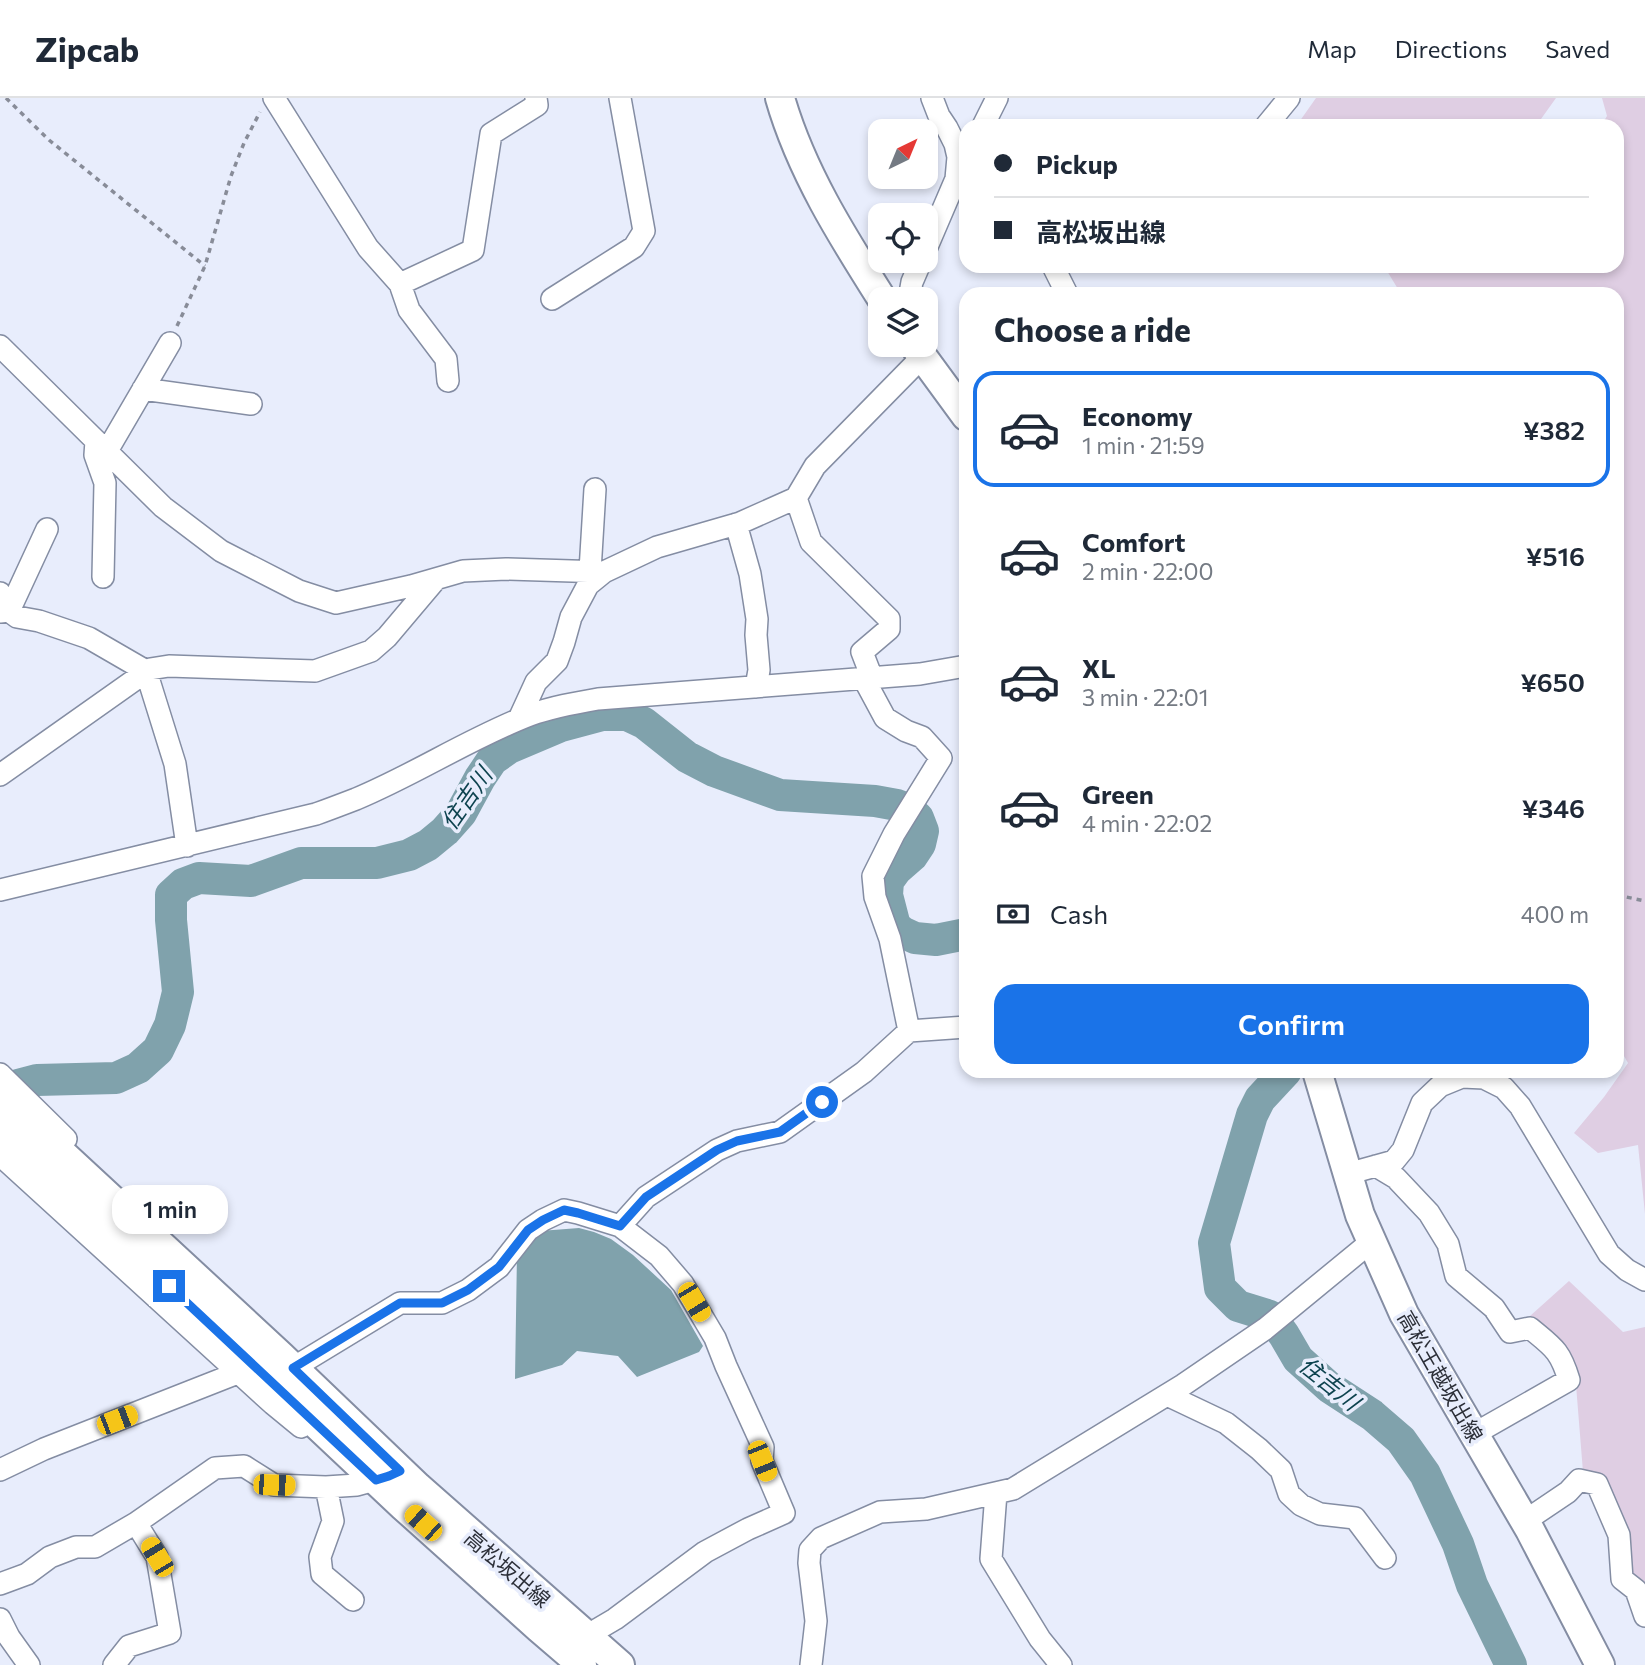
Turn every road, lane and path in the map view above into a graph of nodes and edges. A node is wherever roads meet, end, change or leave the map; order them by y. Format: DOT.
graph roads {
  1 [pos="6,98"];
  2 [pos="537,98"];
  3 [pos="620,98"];
  4 [pos="780,98"];
  5 [pos="932,98"];
  6 [pos="997,98"];
  7 [pos="1289,98"];
  8 [pos="268,104"];
  9 [pos="986,119"];
  10 [pos="1272,119"];
  11 [pos="959,149"];
  12 [pos="959,156"];
  13 [pos="938,221"];
  14 [pos="205,266"];
  15 [pos="400,284"];
  16 [pos="874,287"];
  17 [pos="552,299"];
  18 [pos="170,343"];
  19 [pos="0,346"];
  20 [pos="913,357"];
  21 [pos="922,357"];
  22 [pos="448,381"];
  23 [pos="143,389"];
  24 [pos="251,404"];
  25 [pos="959,407"];
  26 [pos="102,446"];
  27 [pos="595,489"];
  28 [pos="796,498"];
  29 [pos="736,524"];
  30 [pos="47,529"];
  31 [pos="597,572"];
  32 [pos="103,577"];
  33 [pos="436,579"];
  34 [pos="3,605"];
  35 [pos="959,667"];
  36 [pos="146,671"];
  37 [pos="868,678"];
  38 [pos="756,687"];
  39 [pos="519,719"];
  40 [pos="0,775"];
  41 [pos="187,846"];
  42 [pos="0,891"];
  43 [pos="1624,896"];
  44 [pos="1645,901"];
  45 [pos="959,1027"];
  46 [pos="909,1031"];
  47 [pos="0,1074"];
  48 [pos="1319,1078"];
  49 [pos="1460,1078"];
  50 [pos="1484,1078"];
  51 [pos="0,1096"];
  52 [pos="0,1127"];
  53 [pos="38,1147"];
  54 [pos="0,1155"];
  55 [pos="1376,1166"];
  56 [pos="1347,1174"];
  57 [pos="620,1226"];
  58 [pos="1371,1241"];
  59 [pos="1645,1280"];
  60 [pos="287,1362"];
  61 [pos="240,1372"];
  62 [pos="1167,1395"];
  63 [pos="1474,1434"];
  64 [pos="330,1437"];
  65 [pos="0,1470"];
  66 [pos="388,1476"];
  67 [pos="326,1487"];
  68 [pos="996,1493"];
  69 [pos="1525,1521"];
  70 [pos="136,1523"];
  71 [pos="1385,1558"];
  72 [pos="0,1584"];
  73 [pos="353,1600"];
  74 [pos="1645,1616"];
  75 [pos="0,1619"];
  76 [pos="574,1656"];
  77 [pos="29,1665"];
  78 [pos="114,1665"];
  79 [pos="620,1665"];
  80 [pos="811,1665"];
  81 [pos="1061,1665"];
  82 [pos="1600,1665"];
  1 -- 14 [label="path"];
  2 -- 15 [label="street"];
  3 -- 17 [label="street"];
  4 -- 16 [label="main road"];
  5 -- 11 [label="street"];
  6 -- 9 [label="street"];
  7 -- 10 [label="street"];
  8 -- 14 [label="path"];
  8 -- 15 [label="street"];
  12 -- 13 [label="street"];
  14 -- 18 [label="path"];
  15 -- 22 [label="street"];
  18 -- 23 [label="street"];
  19 -- 26 [label="street"];
  20 -- 28 [label="street"];
  21 -- 25 [label="main road"];
  23 -- 24 [label="street"];
  23 -- 26 [label="street"];
  26 -- 32 [label="street"];
  26 -- 33 [label="street"];
  27 -- 31 [label="street"];
  28 -- 29 [label="street"];
  28 -- 37 [label="street"];
  29 -- 31 [label="street"];
  29 -- 38 [label="street"];
  30 -- 34 [label="street"];
  31 -- 33 [label="street"];
  31 -- 39 [label="street"];
  33 -- 36 [label="street"];
  34 -- 36 [label="street"];
  35 -- 37 [label="street"];
  36 -- 40 [label="street"];
  36 -- 41 [label="street"];
  37 -- 38 [label="street"];
  37 -- 46 [label="street"];
  38 -- 39 [label="street"];
  39 -- 41 [label="street"];
  41 -- 42 [label="street"];
  43 -- 44 [label="path"];
  45 -- 46 [label="street"];
  46 -- 57 [label="street"];
  47 -- 60 [label="street"];
  48 -- 56 [label="main road, 高松王越坂出線"];
  49 -- 55 [label="street"];
  50 -- 59 [label="street"];
  51 -- 53 [label="main road, 高松坂出線"];
  52 -- 53 [label="main road, 高松坂出線"];
  53 -- 60 [label="main road, 高松坂出線"];
  53 -- 64 [label="main road, 高松坂出線"];
  54 -- 61 [label="street"];
  55 -- 56 [label="street"];
  55 -- 63 [label="street"];
  56 -- 58 [label="main road, 高松王越坂出線"];
  57 -- 60 [label="street"];
  57 -- 76 [label="street"];
  58 -- 62 [label="street"];
  58 -- 63 [label="main road, 高松王越坂出線"];
  60 -- 66 [label="main road, 高松坂出線"];
  61 -- 64 [label="street"];
  61 -- 65 [label="street"];
  62 -- 68 [label="street"];
  62 -- 71 [label="street"];
  63 -- 69 [label="main road, 高松王越坂出線"];
  64 -- 66 [label="main road, 高松坂出線"];
  66 -- 67 [label="street"];
  66 -- 76 [label="main road, 高松坂出線"];
  67 -- 70 [label="street"];
  67 -- 73 [label="street"];
  68 -- 80 [label="street"];
  68 -- 81 [label="street"];
  69 -- 74 [label="street"];
  69 -- 82 [label="main road, 高松王越坂出線"];
  70 -- 72 [label="street"];
  70 -- 78 [label="street"];
  75 -- 77 [label="street"];
  76 -- 79 [label="main road, 高松坂出線"];
}
